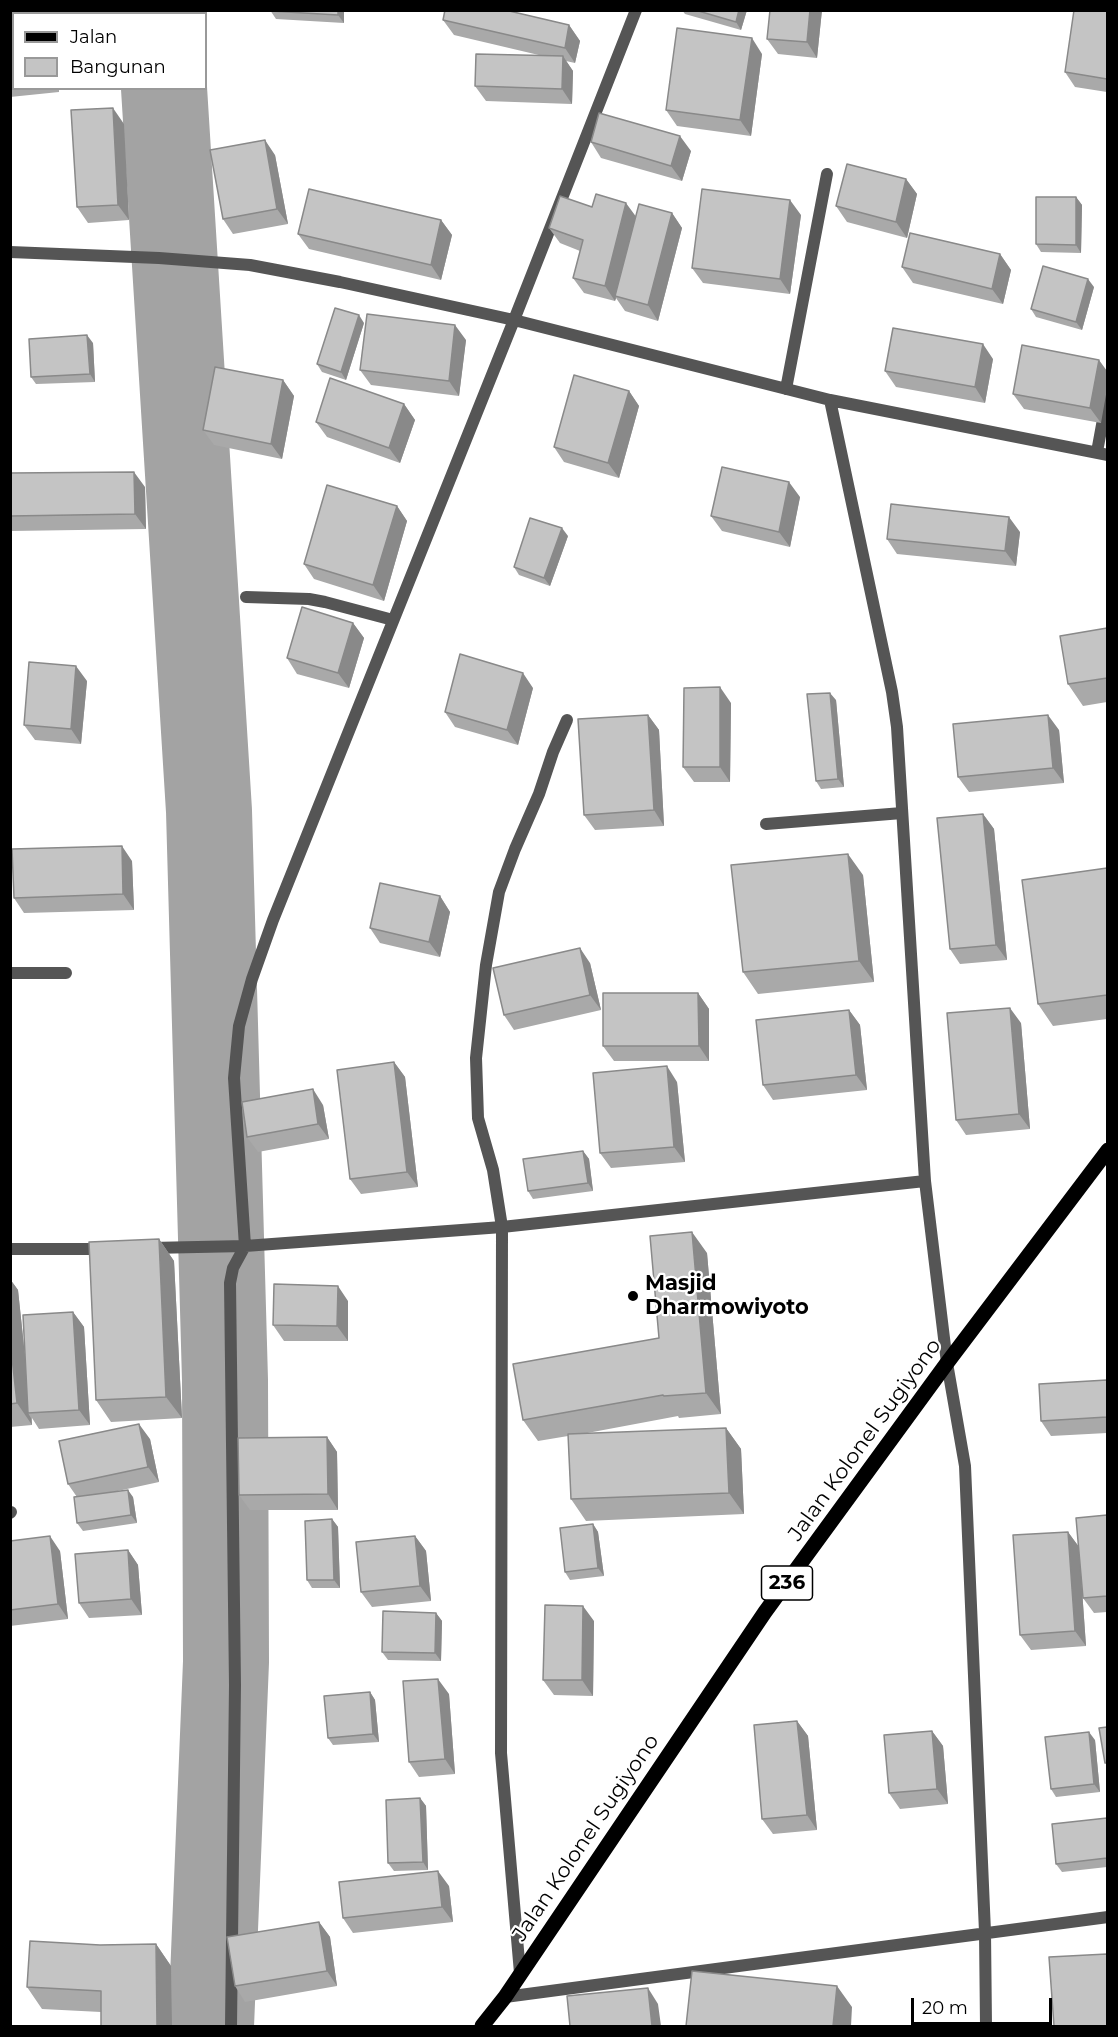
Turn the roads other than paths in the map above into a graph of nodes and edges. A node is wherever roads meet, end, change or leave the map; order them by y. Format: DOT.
graph roads {
  1 [pos="636,10"];
  2 [pos="827,174"];
  3 [pos="10,252"];
  4 [pos="514,320"];
  5 [pos="786,389"];
  6 [pos="1107,392"];
  7 [pos="830,400"];
  8 [pos="1102,454"];
  9 [pos="246,597"];
  10 [pos="393,620"];
  11 [pos="567,720"];
  12 [pos="902,813"];
  13 [pos="766,824"];
  14 [pos="10,973"];
  15 [pos="66,973"];
  16 [pos="1107,1150"];
  17 [pos="1101,1169"];
  18 [pos="925,1181"];
  19 [pos="502,1227"];
  20 [pos="245,1246"];
  21 [pos="113,1248"];
  22 [pos="135,1248"];
  23 [pos="10,1249"];
  24 [pos="947,1363"];
  25 [pos="1107,1917"];
  26 [pos="985,1932"];
  27 [pos="520,1972"];
  28 [pos="505,1997"];
  29 [pos="231,2026"];
  30 [pos="482,2026"];
  31 [pos="986,2026"];
  1 -- 4 [label="street"];
  2 -- 5 [label="street"];
  3 -- 4 [label="street"];
  4 -- 5 [label="street"];
  4 -- 10 [label="street"];
  5 -- 7 [label="street"];
  6 -- 8 [label="street"];
  7 -- 8 [label="street"];
  7 -- 12 [label="street"];
  9 -- 10 [label="street"];
  10 -- 20 [label="street"];
  11 -- 19 [label="street"];
  12 -- 13 [label="street"];
  12 -- 18 [label="street"];
  14 -- 15 [label="street"];
  16 -- 17 [label="main road, Jalan Kolonel Sugiyono / 236"];
  17 -- 24 [label="main road, Jalan Kolonel Sugiyono / 236"];
  18 -- 19 [label="street"];
  18 -- 24 [label="street"];
  19 -- 20 [label="street"];
  19 -- 27 [label="street"];
  20 -- 22 [label="street"];
  20 -- 29 [label="street"];
  21 -- 23 [label="street"];
  24 -- 26 [label="street"];
  24 -- 27 [label="main road, Jalan Kolonel Sugiyono / 236"];
  25 -- 26 [label="street"];
  26 -- 28 [label="street"];
  26 -- 31 [label="street"];
  27 -- 28 [label="main road, Jalan Kolonel Sugiyono / 236"];
  28 -- 30 [label="main road, Jalan Kolonel Sugiyono / 236"];
}
